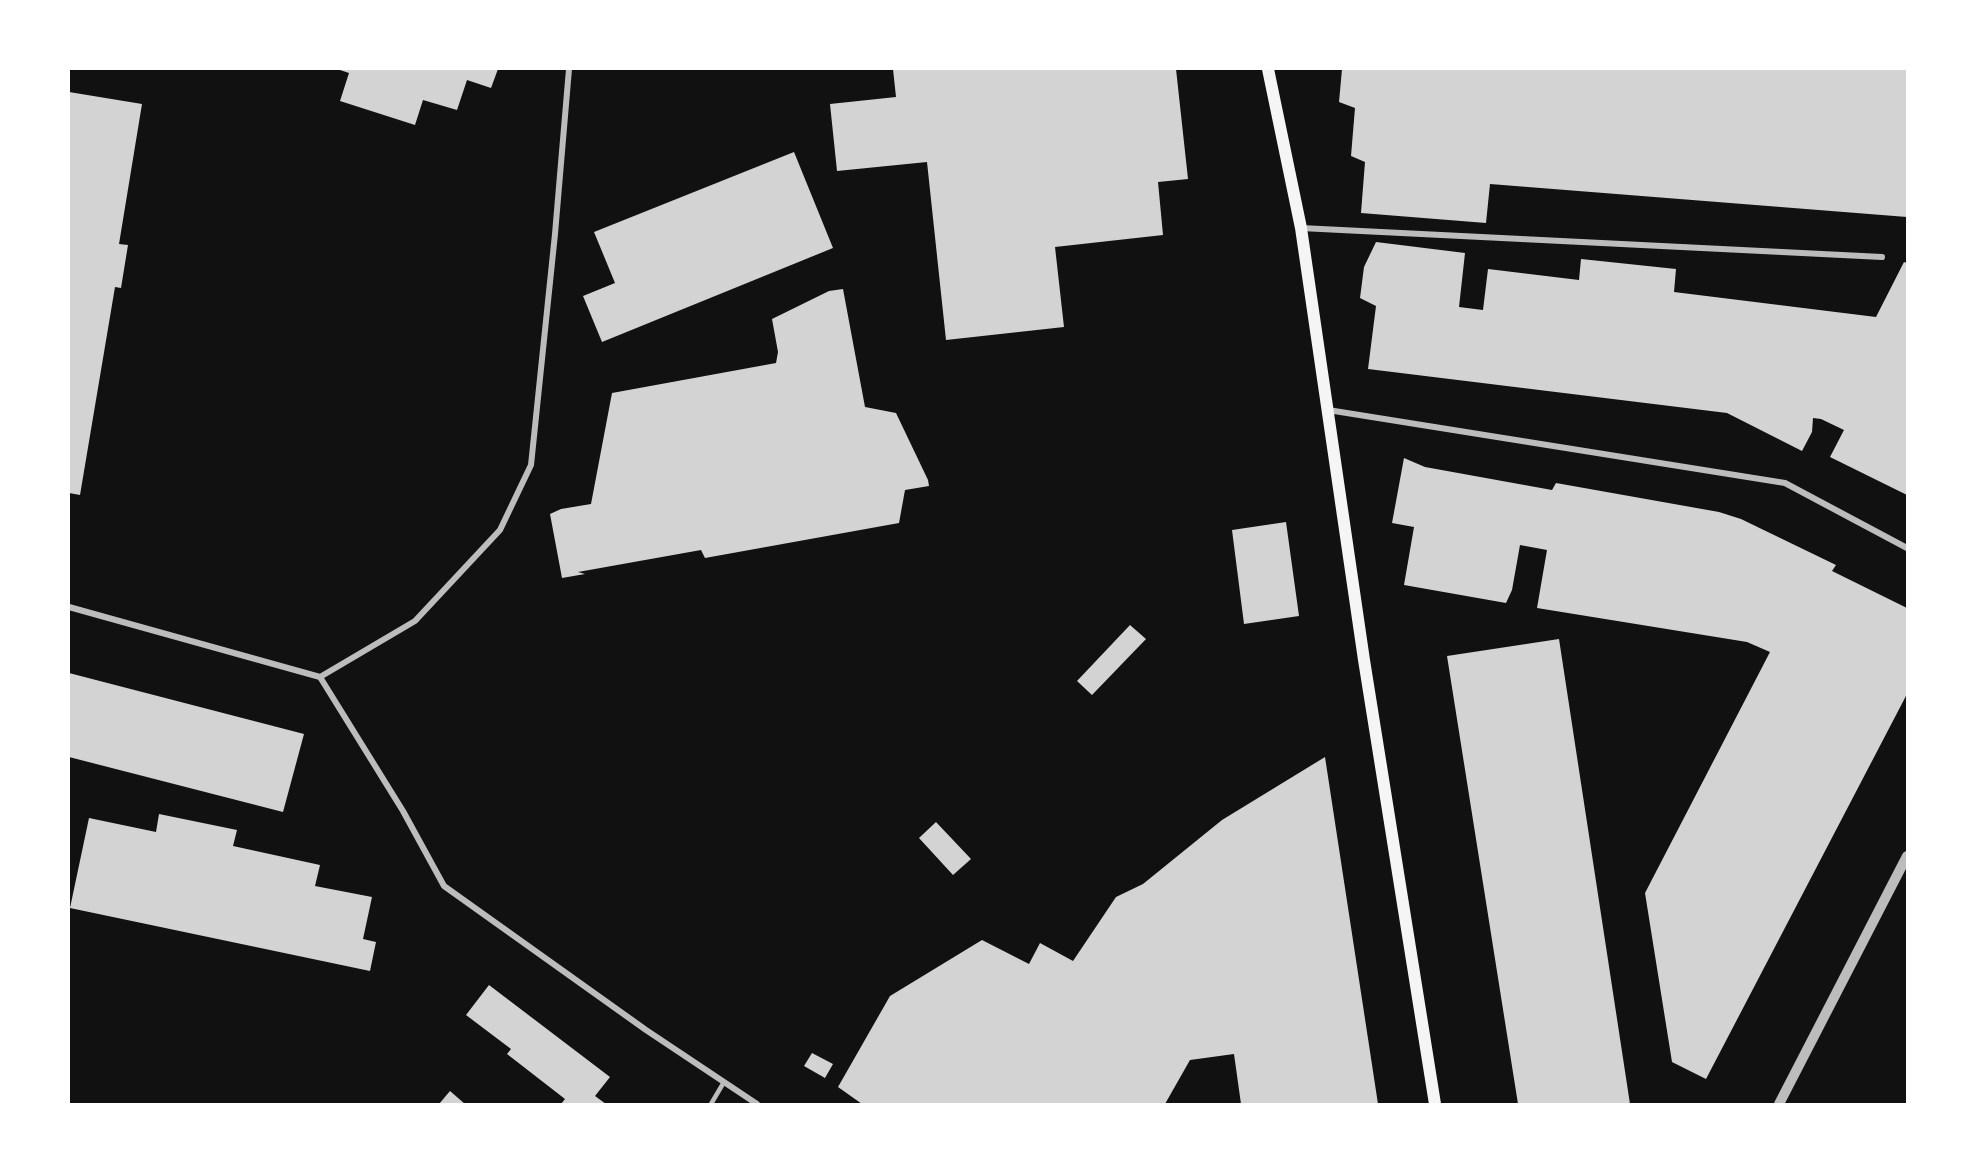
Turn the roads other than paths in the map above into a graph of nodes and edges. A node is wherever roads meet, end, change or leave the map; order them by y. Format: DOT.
graph roads {
  1 [pos="569,69"];
  2 [pos="1268,69"];
  3 [pos="1301,228"];
  4 [pos="1882,257"];
  5 [pos="1328,410"];
  6 [pos="1907,548"];
  7 [pos="69,607"];
  8 [pos="320,677"];
  9 [pos="1907,856"];
  10 [pos="724,1082"];
  11 [pos="711,1104"];
  12 [pos="757,1104"];
  13 [pos="1435,1104"];
  14 [pos="1779,1104"];
  1 -- 8 [label="street"];
  2 -- 3 [label="main road"];
  3 -- 4 [label="street"];
  3 -- 5 [label="main road"];
  5 -- 6 [label="street"];
  5 -- 13 [label="main road"];
  7 -- 8 [label="street"];
  8 -- 10 [label="street"];
  9 -- 14 [label="street"];
  10 -- 11 [label="lane"];
  10 -- 12 [label="street"];
}
